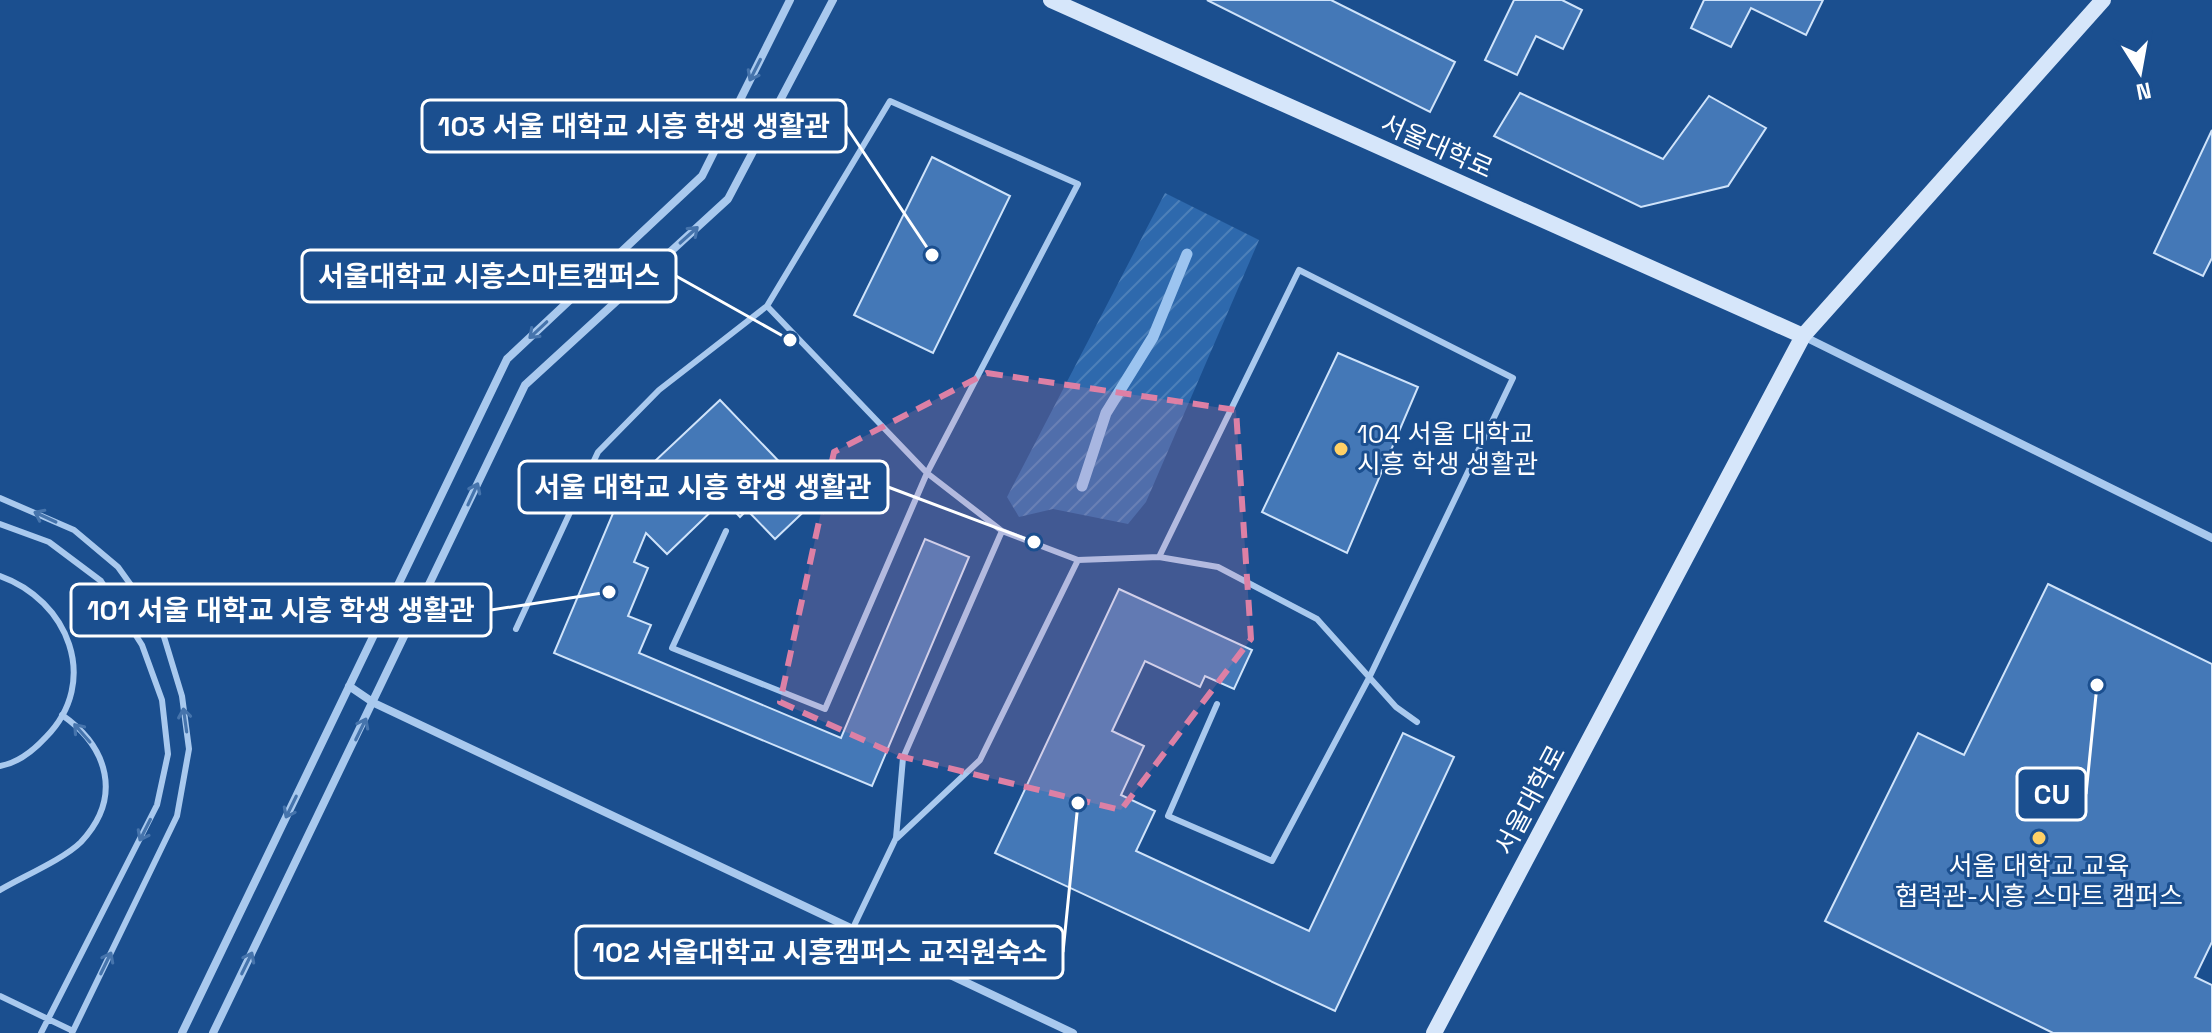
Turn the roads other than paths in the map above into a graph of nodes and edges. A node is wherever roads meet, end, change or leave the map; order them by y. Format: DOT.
graph roads {
  1 [pos="790,0"];
  2 [pos="833,0"];
  3 [pos="1051,0"];
  4 [pos="2103,0"];
  5 [pos="767,306"];
  6 [pos="1803,336"];
  7 [pos="927,473"];
  8 [pos="0,498"];
  9 [pos="0,524"];
  10 [pos="726,531"];
  11 [pos="1002,531"];
  12 [pos="2212,538"];
  13 [pos="1159,557"];
  14 [pos="1078,560"];
  15 [pos="0,576"];
  16 [pos="516,629"];
  17 [pos="1369,678"];
  18 [pos="349,686"];
  19 [pos="374,703"];
  20 [pos="1217,704"];
  21 [pos="62,715"];
  22 [pos="1417,722"];
  23 [pos="0,766"];
  24 [pos="896,838"];
  25 [pos="0,890"];
  26 [pos="851,932"];
  27 [pos="0,996"];
  28 [pos="49,1019"];
  29 [pos="72,1032"];
  30 [pos="41,1033"];
  31 [pos="182,1033"];
  32 [pos="213,1033"];
  33 [pos="1073,1033"];
  34 [pos="1434,1033"];
  1 -- 18 [label="street, one-way"];
  19 -- 2 [label="street, one-way"];
  3 -- 6 [label="street, 서울대학로"];
  4 -- 6 [label="street, 서울대학로"];
  5 -- 7 [label="lane"];
  5 -- 7 [label="lane"];
  5 -- 16 [label="lane"];
  6 -- 12 [label="street"];
  6 -- 34 [label="street, 서울대학로"];
  7 -- 10 [label="lane"];
  7 -- 11 [label="lane"];
  29 -- 8 [label="lane, one-way"];
  9 -- 28 [label="lane, one-way"];
  11 -- 14 [label="lane"];
  11 -- 24 [label="lane"];
  13 -- 14 [label="lane"];
  13 -- 17 [label="lane"];
  13 -- 17 [label="lane"];
  14 -- 24 [label="lane"];
  15 -- 21 [label="lane"];
  17 -- 20 [label="lane"];
  17 -- 22 [label="lane"];
  18 -- 19 [label="street"];
  18 -- 31 [label="street, one-way"];
  19 -- 26 [label="street"];
  32 -- 19 [label="street, one-way"];
  21 -- 23 [label="lane"];
  25 -- 21 [label="lane, one-way"];
  24 -- 26 [label="lane"];
  26 -- 33 [label="street"];
  27 -- 28 [label="lane"];
  28 -- 29 [label="lane"];
  28 -- 30 [label="lane"];
}
